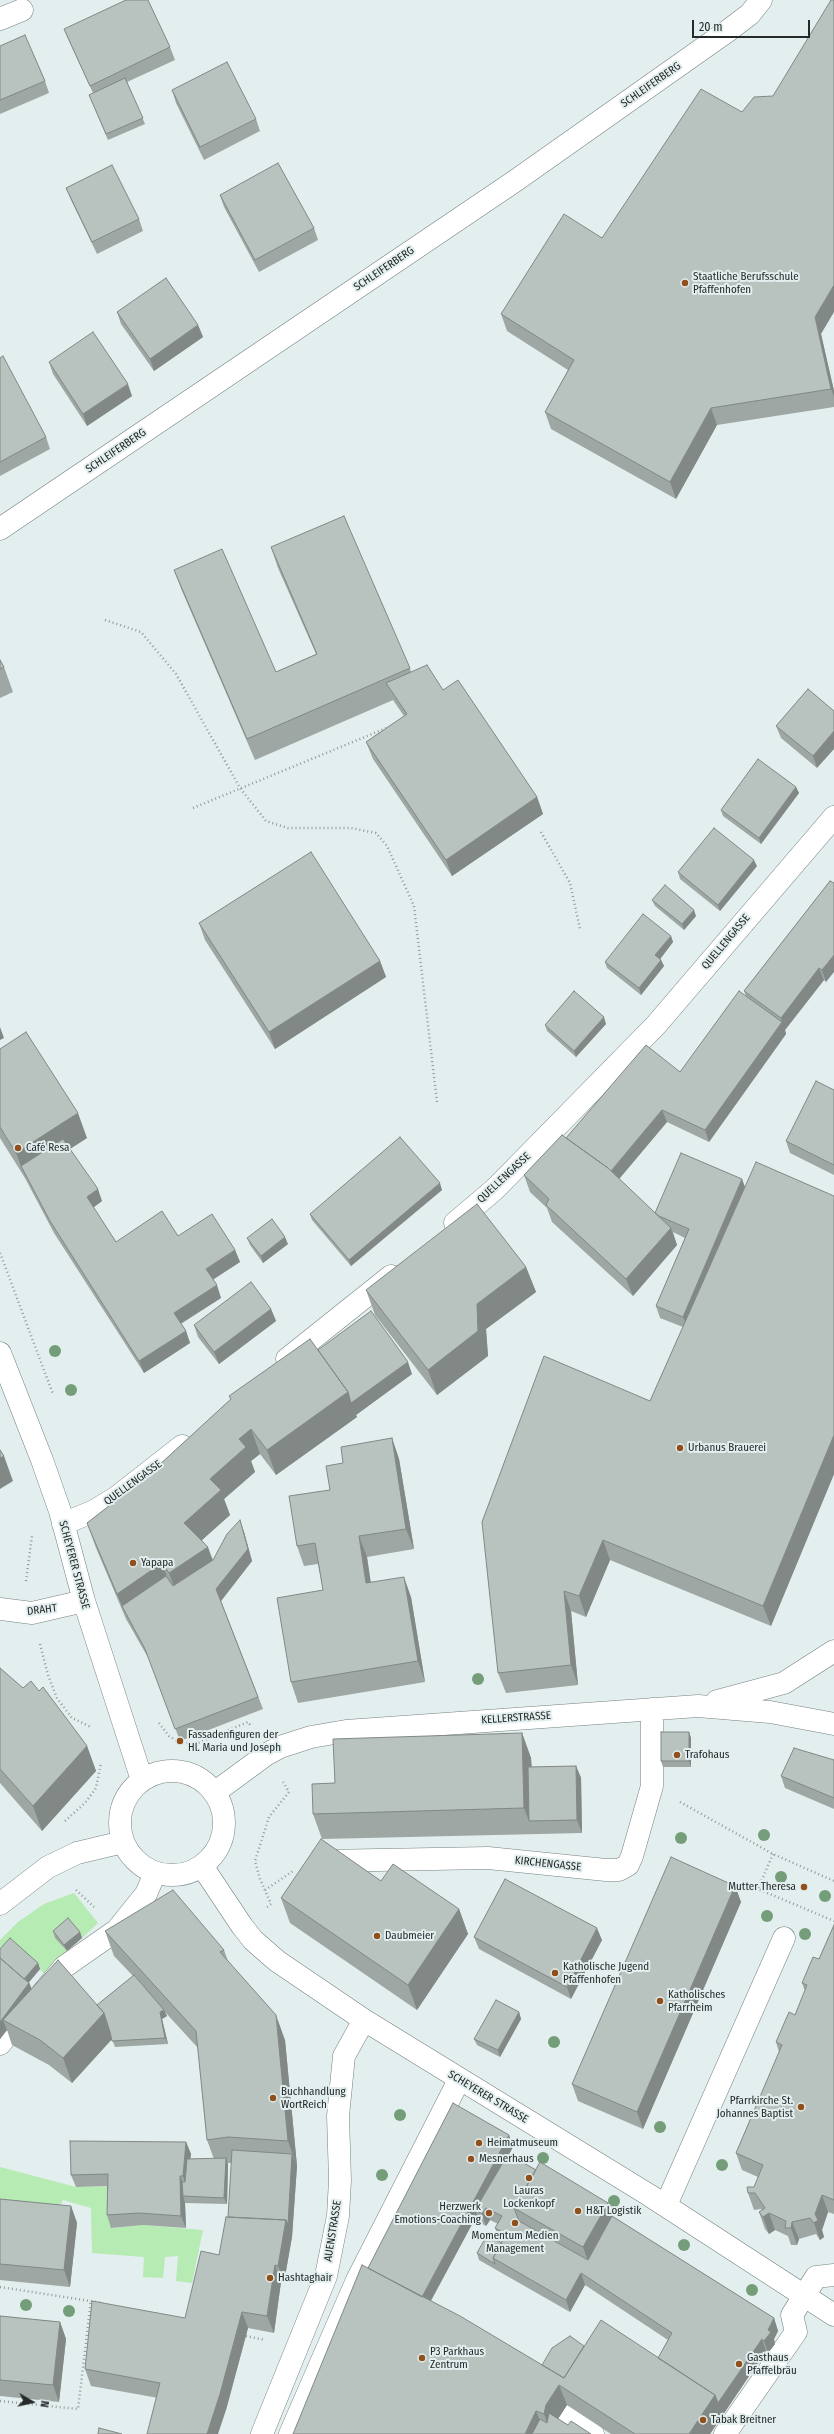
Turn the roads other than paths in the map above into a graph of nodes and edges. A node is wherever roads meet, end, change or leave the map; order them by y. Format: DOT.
graph roads {
  1 [pos="761,0"];
  2 [pos="22,10"];
  3 [pos="0,19"];
  4 [pos="0,529"];
  5 [pos="834,817"];
  6 [pos="441,1234"];
  7 [pos="405,1265"];
  8 [pos="0,1353"];
  9 [pos="271,1373"];
  10 [pos="198,1432"];
  11 [pos="63,1524"];
  12 [pos="84,1601"];
  13 [pos="0,1609"];
  14 [pos="834,1652"];
  15 [pos="698,1706"];
  16 [pos="652,1709"];
  17 [pos="834,1724"];
  18 [pos="142,1780"];
  19 [pos="214,1793"];
  20 [pos="123,1842"];
  21 [pos="306,1862"];
  22 [pos="202,1866"];
  23 [pos="155,1873"];
  24 [pos="0,1904"];
  25 [pos="784,1938"];
  26 [pos="364,2020"];
  27 [pos="0,2044"];
  28 [pos="459,2080"];
  29 [pos="666,2206"];
  30 [pos="834,2275"];
  31 [pos="805,2295"];
  32 [pos="834,2315"];
  33 [pos="561,2414"];
  34 [pos="262,2434"];
  35 [pos="290,2434"];
  36 [pos="593,2434"];
  37 [pos="725,2434"];
  1 -- 4 [label="street, SCHLEIFERBERG"];
  2 -- 3 [label="street"];
  5 -- 6 [label="street, QUELLENGASSE"];
  7 -- 9 [label="street"];
  8 -- 11 [label="street, SCHEYERER STRASSE"];
  10 -- 11 [label="street, QUELLENGASSE"];
  11 -- 12 [label="street, SCHEYERER STRASSE"];
  12 -- 13 [label="street, DRAHT"];
  12 -- 18 [label="street, SCHEYERER STRASSE"];
  14 -- 15 [label="street"];
  15 -- 16 [label="street, KELLERSTRASSE"];
  15 -- 17 [label="street, KELLERSTRASSE"];
  16 -- 19 [label="street, KELLERSTRASSE"];
  16 -- 21 [label="street, KIRCHENGASSE"];
  18 -- 19 [label="street"];
  18 -- 20 [label="street"];
  19 -- 22 [label="street"];
  20 -- 23 [label="street"];
  20 -- 24 [label="street"];
  22 -- 23 [label="street"];
  22 -- 26 [label="street, SCHEYERER STRASSE"];
  23 -- 27 [label="street"];
  25 -- 29 [label="street"];
  26 -- 28 [label="street, SCHEYERER STRASSE"];
  26 -- 34 [label="street, AUENSTRASSE"];
  28 -- 29 [label="street, SCHEYERER STRASSE"];
  28 -- 35 [label="street"];
  29 -- 31 [label="street, SCHEYERER STRASSE"];
  30 -- 31 [label="street"];
  31 -- 32 [label="street, SCHEYERER STRASSE"];
  31 -- 37 [label="street"];
  33 -- 36 [label="street"];
}
